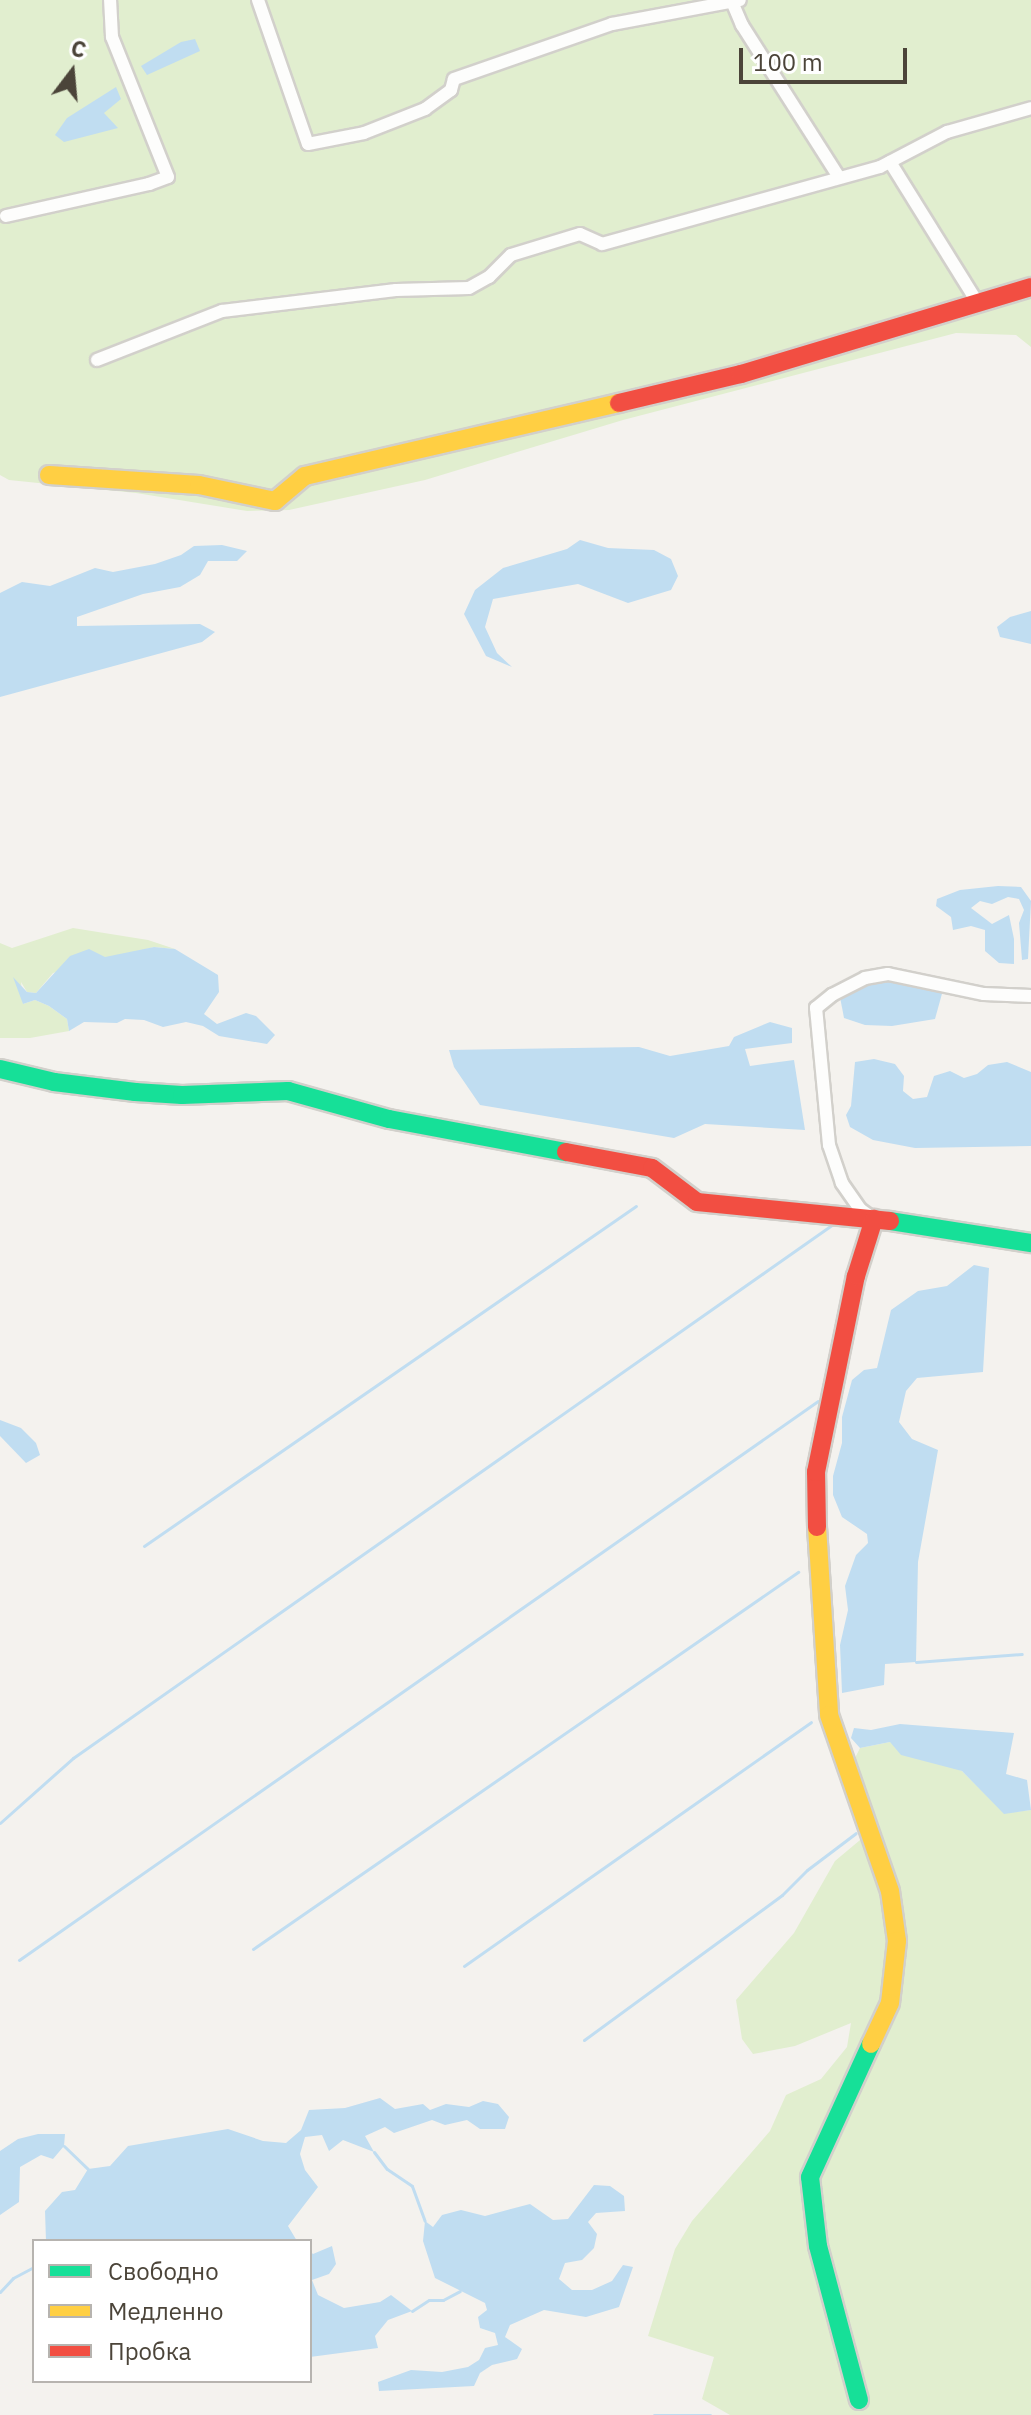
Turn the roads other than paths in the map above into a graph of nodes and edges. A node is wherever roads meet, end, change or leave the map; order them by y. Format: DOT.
graph roads {
  1 [pos="110,0"];
  2 [pos="258,0"];
  3 [pos="736,2"];
  4 [pos="1031,108"];
  5 [pos="890,162"];
  6 [pos="839,177"];
  7 [pos="6,216"];
  8 [pos="1031,287"];
  9 [pos="979,305"];
  10 [pos="97,360"];
  11 [pos="49,475"];
  12 [pos="1031,996"];
  13 [pos="0,1069"];
  14 [pos="874,1219"];
  15 [pos="1031,1243"];
  16 [pos="859,2400"];
  1 -- 7 [label="street"];
  2 -- 3 [label="street"];
  3 -- 6 [label="street"];
  4 -- 5 [label="street"];
  5 -- 6 [label="street"];
  5 -- 9 [label="street"];
  6 -- 10 [label="street"];
  8 -- 9 [label="street"];
  9 -- 11 [label="street"];
  12 -- 14 [label="street"];
  13 -- 14 [label="street"];
  14 -- 15 [label="street"];
  14 -- 16 [label="street"];
}
